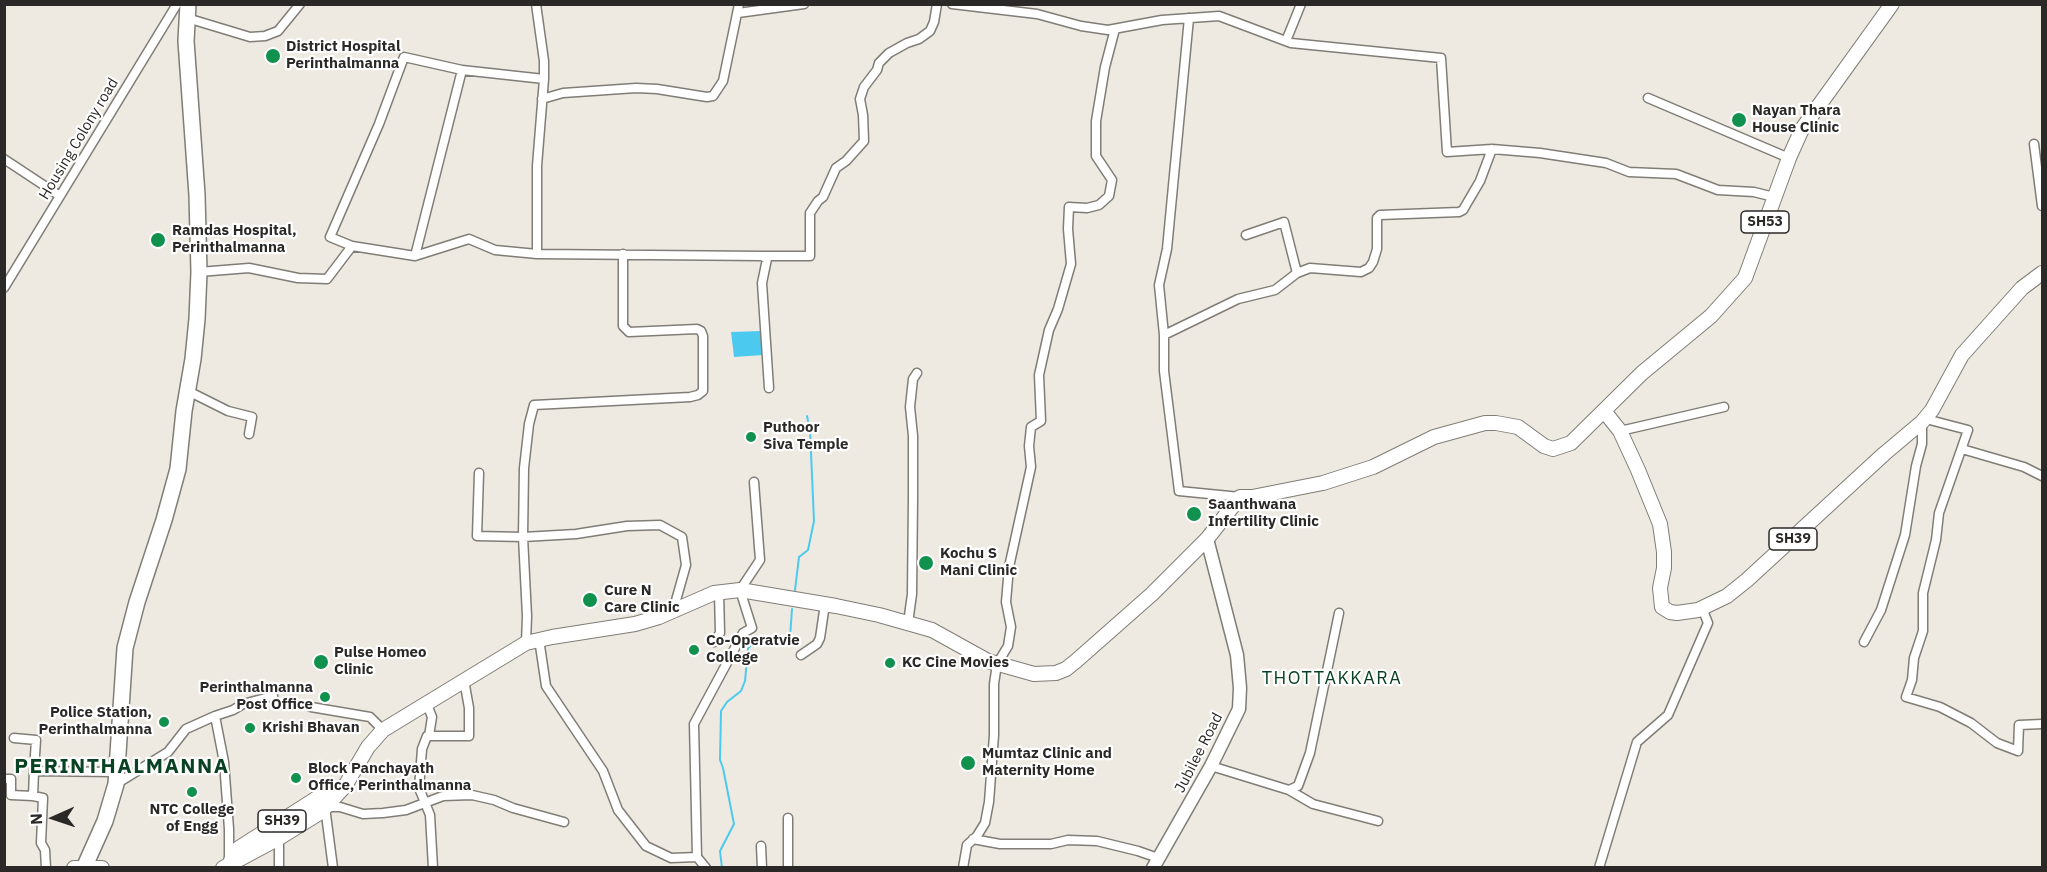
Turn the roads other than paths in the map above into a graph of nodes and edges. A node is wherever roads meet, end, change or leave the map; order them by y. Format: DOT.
graph roads {
  1 [pos="177,4"];
  2 [pos="300,4"];
  3 [pos="536,4"];
  4 [pos="804,4"];
  5 [pos="937,4"];
  6 [pos="952,4"];
  7 [pos="1301,4"];
  8 [pos="1892,4"];
  9 [pos="739,9"];
  10 [pos="187,11"];
  11 [pos="1188,18"];
  12 [pos="1115,28"];
  13 [pos="1286,41"];
  14 [pos="462,70"];
  15 [pos="544,79"];
  16 [pos="1648,98"];
  17 [pos="542,99"];
  18 [pos="2034,144"];
  19 [pos="1492,149"];
  20 [pos="1789,158"];
  21 [pos="4,159"];
  22 [pos="60,196"];
  23 [pos="1774,197"];
  24 [pos="2043,206"];
  25 [pos="1246,235"];
  26 [pos="352,246"];
  27 [pos="537,254"];
  28 [pos="623,254"];
  29 [pos="415,256"];
  30 [pos="762,256"];
  31 [pos="199,272"];
  32 [pos="1297,273"];
  33 [pos="2043,273"];
  34 [pos="5,284"];
  35 [pos="1164,334"];
  36 [pos="917,373"];
  37 [pos="769,388"];
  38 [pos="188,391"];
  39 [pos="1724,407"];
  40 [pos="1604,411"];
  41 [pos="1924,420"];
  42 [pos="1620,431"];
  43 [pos="249,434"];
  44 [pos="1962,449"];
  45 [pos="479,473"];
  46 [pos="2043,476"];
  47 [pos="754,482"];
  48 [pos="1240,497"];
  49 [pos="523,537"];
  50 [pos="1207,539"];
  51 [pos="740,590"];
  52 [pos="719,592"];
  53 [pos="825,604"];
  54 [pos="1702,608"];
  55 [pos="673,611"];
  56 [pos="1340,613"];
  57 [pos="908,623"];
  58 [pos="532,641"];
  59 [pos="714,642"];
  60 [pos="1864,642"];
  61 [pos="801,655"];
  62 [pos="997,664"];
  63 [pos="464,680"];
  64 [pos="273,696"];
  65 [pos="426,702"];
  66 [pos="311,707"];
  67 [pos="215,716"];
  68 [pos="2043,724"];
  69 [pos="383,730"];
  70 [pos="429,736"];
  71 [pos="14,738"];
  72 [pos="1211,766"];
  73 [pos="34,771"];
  74 [pos="4,778"];
  75 [pos="116,778"];
  76 [pos="345,786"];
  77 [pos="1289,790"];
  78 [pos="33,796"];
  79 [pos="426,804"];
  80 [pos="326,807"];
  81 [pos="788,818"];
  82 [pos="1378,821"];
  83 [pos="564,822"];
  84 [pos="279,838"];
  85 [pos="973,840"];
  86 [pos="761,846"];
  87 [pos="697,857"];
  88 [pos="1156,863"];
  89 [pos="46,867"];
  90 [pos="81,867"];
  91 [pos="102,867"];
  92 [pos="226,867"];
  93 [pos="279,867"];
  94 [pos="333,867"];
  95 [pos="433,867"];
  96 [pos="706,867"];
  97 [pos="762,867"];
  98 [pos="788,867"];
  99 [pos="963,867"];
  100 [pos="1599,867"];
  1 -- 22 [label="street, Housing Colony road"];
  2 -- 10 [label="street"];
  3 -- 15 [label="street"];
  4 -- 9 [label="street"];
  5 -- 30 [label="street"];
  6 -- 12 [label="street"];
  7 -- 13 [label="street"];
  8 -- 20 [label="main road, SH53"];
  9 -- 17 [label="street"];
  10 -- 31 [label="highway"];
  11 -- 12 [label="street"];
  11 -- 13 [label="street"];
  11 -- 35 [label="street"];
  12 -- 62 [label="street"];
  13 -- 19 [label="street"];
  14 -- 15 [label="street"];
  14 -- 26 [label="street"];
  14 -- 29 [label="street"];
  15 -- 17 [label="street"];
  16 -- 20 [label="street"];
  17 -- 27 [label="street"];
  18 -- 24 [label="street"];
  19 -- 23 [label="street"];
  19 -- 32 [label="street"];
  20 -- 23 [label="main road, SH53"];
  21 -- 22 [label="street"];
  22 -- 34 [label="street, Housing Colony road"];
  23 -- 40 [label="main road, SH53"];
  25 -- 32 [label="street"];
  26 -- 29 [label="street"];
  26 -- 31 [label="street"];
  27 -- 28 [label="street"];
  27 -- 29 [label="street"];
  28 -- 30 [label="street"];
  28 -- 49 [label="street"];
  30 -- 37 [label="street"];
  31 -- 38 [label="highway"];
  32 -- 35 [label="street"];
  33 -- 41 [label="main road, SH39"];
  35 -- 48 [label="street"];
  36 -- 57 [label="street"];
  38 -- 43 [label="street"];
  38 -- 75 [label="highway"];
  39 -- 42 [label="street"];
  40 -- 42 [label="main road, SH39"];
  40 -- 48 [label="main road"];
  41 -- 44 [label="street"];
  41 -- 54 [label="main road, SH39"];
  41 -- 60 [label="street"];
  42 -- 54 [label="main road, SH39"];
  44 -- 46 [label="street"];
  44 -- 68 [label="street"];
  45 -- 49 [label="street"];
  47 -- 51 [label="street"];
  48 -- 50 [label="main road"];
  49 -- 55 [label="street"];
  49 -- 58 [label="street"];
  50 -- 62 [label="main road"];
  50 -- 72 [label="main road, Jubilee Road"];
  51 -- 52 [label="main road"];
  51 -- 53 [label="main road"];
  51 -- 87 [label="street"];
  52 -- 55 [label="main road"];
  52 -- 59 [label="street"];
  53 -- 57 [label="main road"];
  53 -- 61 [label="street"];
  54 -- 100 [label="street"];
  55 -- 58 [label="main road"];
  56 -- 77 [label="street"];
  57 -- 62 [label="main road"];
  58 -- 63 [label="main road"];
  58 -- 87 [label="street"];
  62 -- 85 [label="street"];
  63 -- 65 [label="main road"];
  63 -- 70 [label="street"];
  64 -- 67 [label="street"];
  65 -- 69 [label="main road"];
  65 -- 70 [label="street"];
  66 -- 69 [label="street"];
  67 -- 75 [label="street"];
  67 -- 92 [label="street"];
  69 -- 76 [label="main road"];
  70 -- 79 [label="street"];
  71 -- 73 [label="street"];
  72 -- 77 [label="street"];
  72 -- 88 [label="main road, Jubilee Road"];
  73 -- 75 [label="street"];
  73 -- 78 [label="street"];
  74 -- 78 [label="street"];
  75 -- 90 [label="highway"];
  76 -- 80 [label="main road, SH39"];
  76 -- 92 [label="main road, SH39"];
  77 -- 82 [label="street"];
  78 -- 89 [label="street"];
  79 -- 80 [label="street"];
  79 -- 83 [label="street"];
  79 -- 95 [label="street"];
  80 -- 84 [label="main road, SH39"];
  80 -- 94 [label="street"];
  81 -- 98 [label="street"];
  84 -- 92 [label="main road, SH39"];
  84 -- 93 [label="street"];
  85 -- 88 [label="street"];
  85 -- 99 [label="street"];
  86 -- 97 [label="street"];
  87 -- 96 [label="street"];
  90 -- 91 [label="main road"];
}
